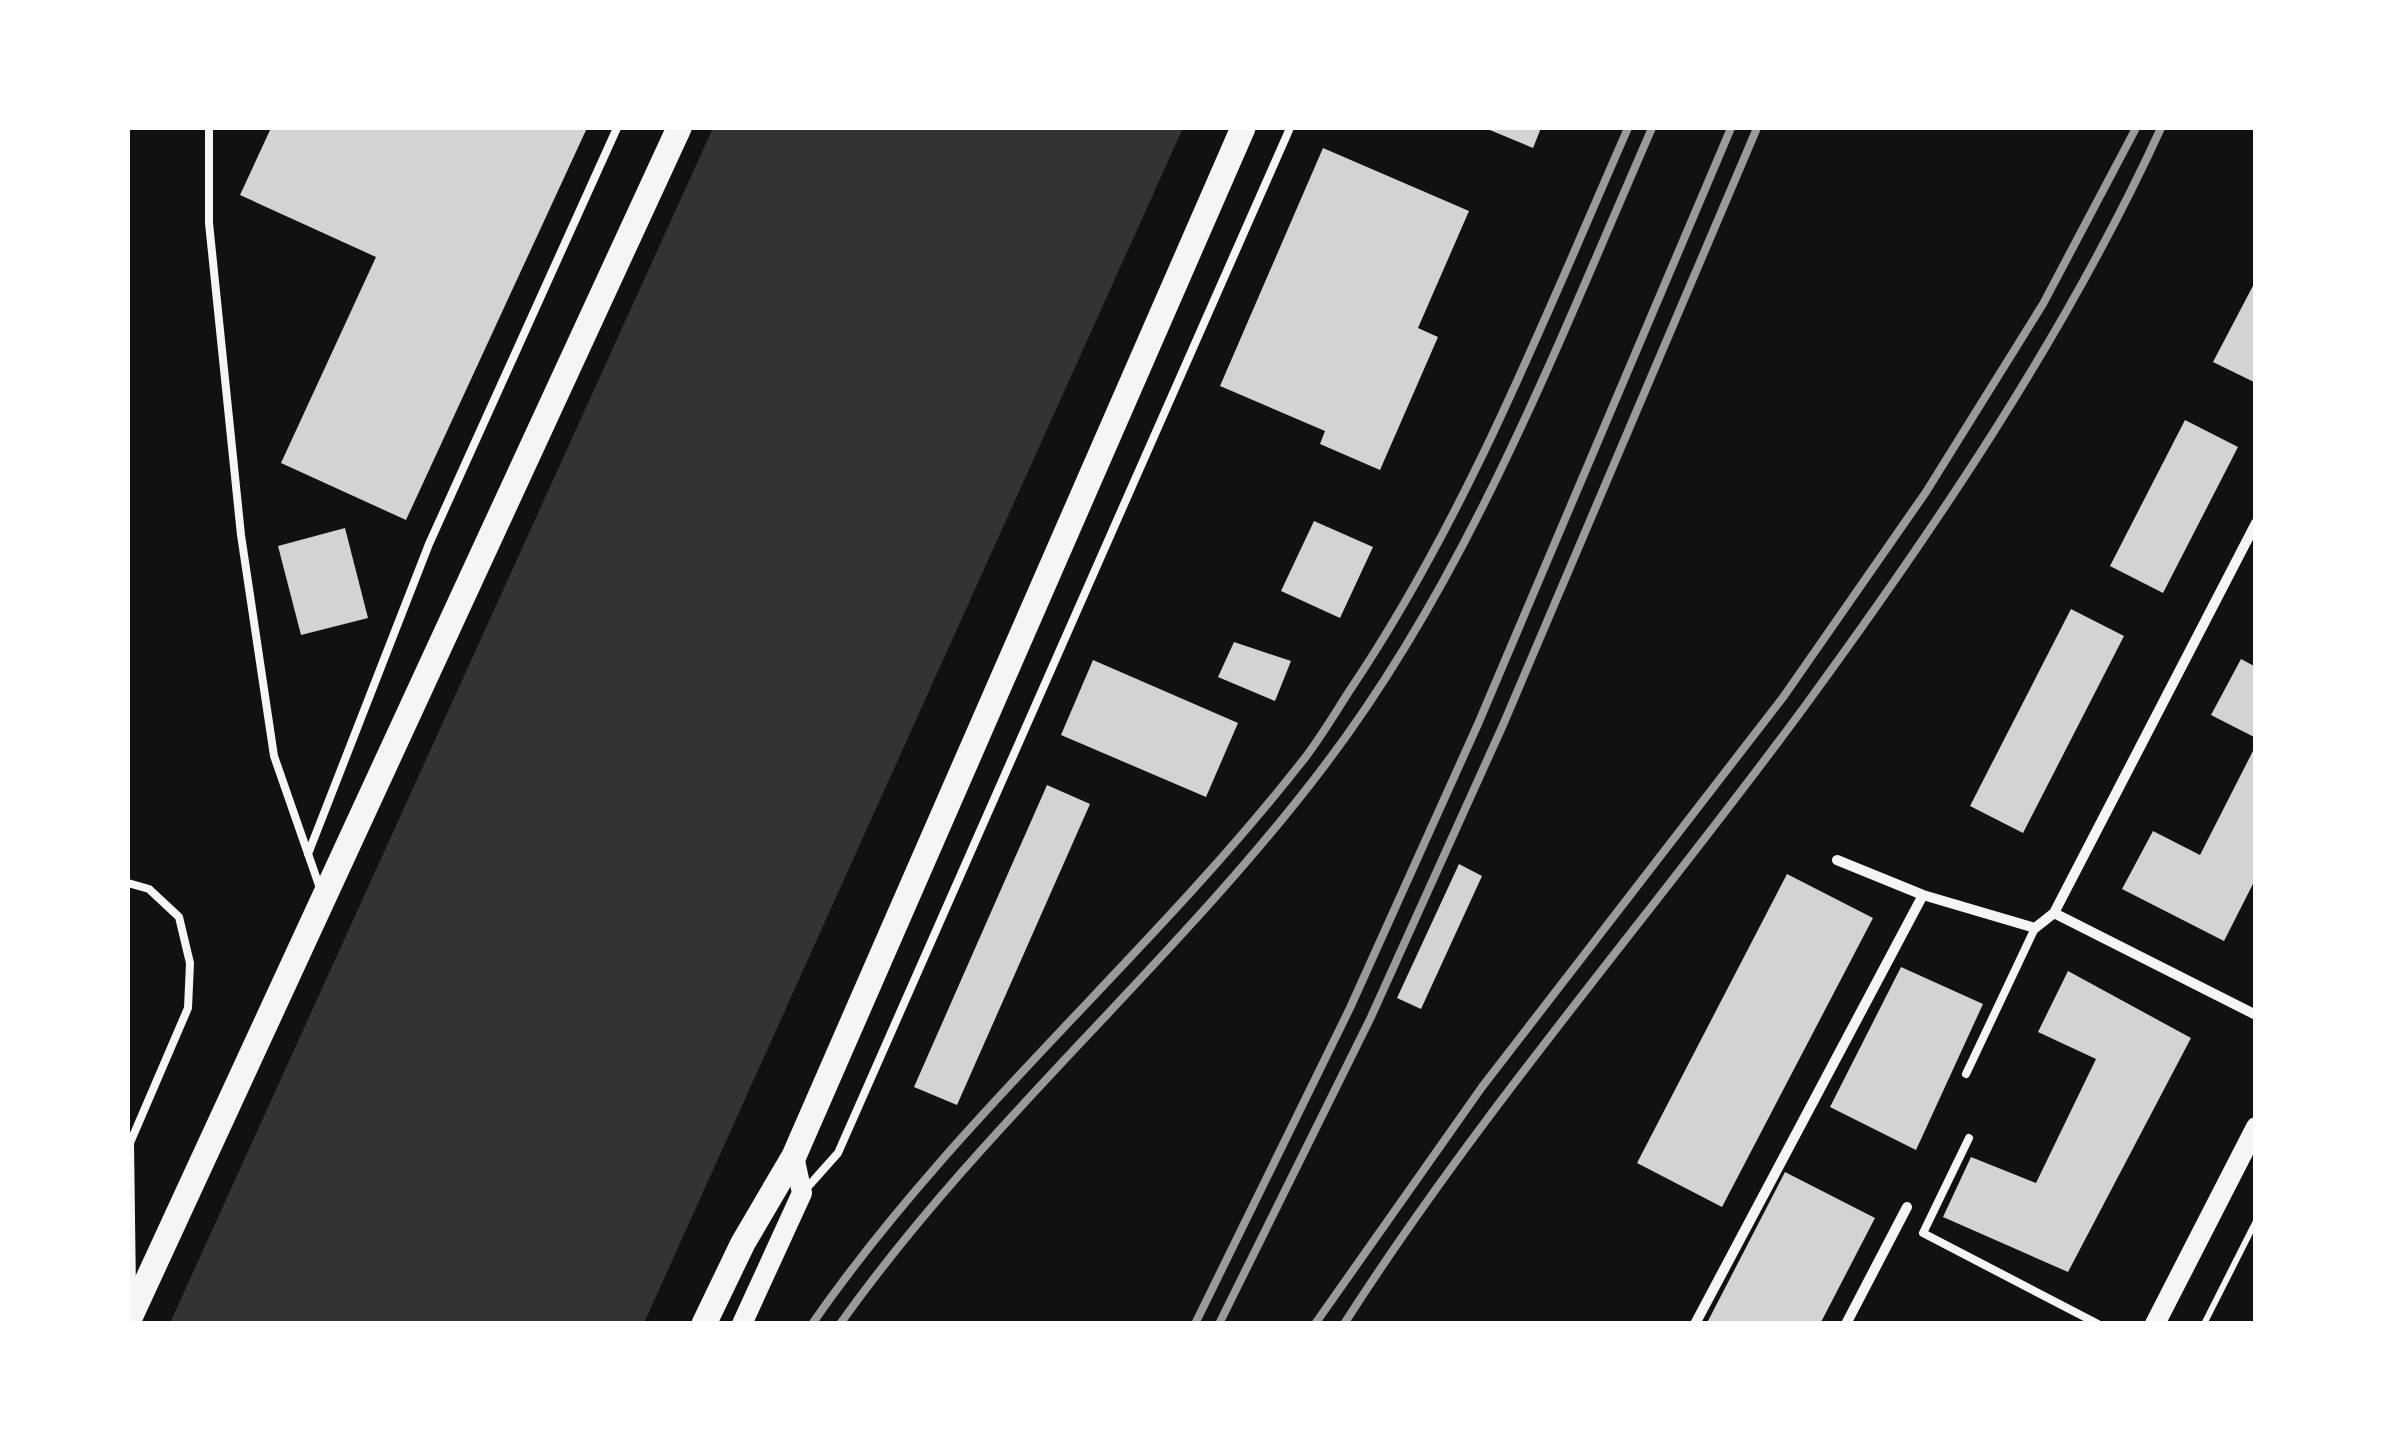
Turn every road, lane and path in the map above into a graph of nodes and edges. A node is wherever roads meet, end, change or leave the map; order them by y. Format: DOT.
graph roads {
  1 [pos="209,128"];
  2 [pos="617,128"];
  3 [pos="679,128"];
  4 [pos="1243,128"];
  5 [pos="1290,128"];
  6 [pos="2256,523"];
  7 [pos="308,854"];
  8 [pos="1836,860"];
  9 [pos="128,883"];
  10 [pos="1922,895"];
  11 [pos="322,896"];
  12 [pos="2054,913"];
  13 [pos="2035,928"];
  14 [pos="2256,1014"];
  15 [pos="1966,1074"];
  16 [pos="2256,1126"];
  17 [pos="1968,1138"];
  18 [pos="794,1156"];
  19 [pos="802,1193"];
  20 [pos="1907,1208"];
  21 [pos="2256,1221"];
  22 [pos="130,1316"];
  23 [pos="704,1324"];
  24 [pos="742,1324"];
  25 [pos="1694,1324"];
  26 [pos="1846,1324"];
  27 [pos="2098,1324"];
  28 [pos="2155,1324"];
  29 [pos="2204,1324"];
  1 -- 7 [label="lane"];
  2 -- 7 [label="lane"];
  3 -- 11 [label="main road"];
  4 -- 18 [label="main road"];
  5 -- 19 [label="lane"];
  6 -- 12 [label="street"];
  7 -- 11 [label="lane"];
  8 -- 10 [label="street"];
  9 -- 22 [label="lane"];
  10 -- 13 [label="street"];
  10 -- 25 [label="street"];
  11 -- 22 [label="main road"];
  12 -- 13 [label="street"];
  12 -- 14 [label="street"];
  13 -- 15 [label="lane"];
  16 -- 28 [label="main road"];
  17 -- 27 [label="lane"];
  18 -- 19 [label="main road"];
  18 -- 23 [label="main road"];
  19 -- 24 [label="main road"];
  20 -- 26 [label="street"];
  21 -- 29 [label="path"];
}
